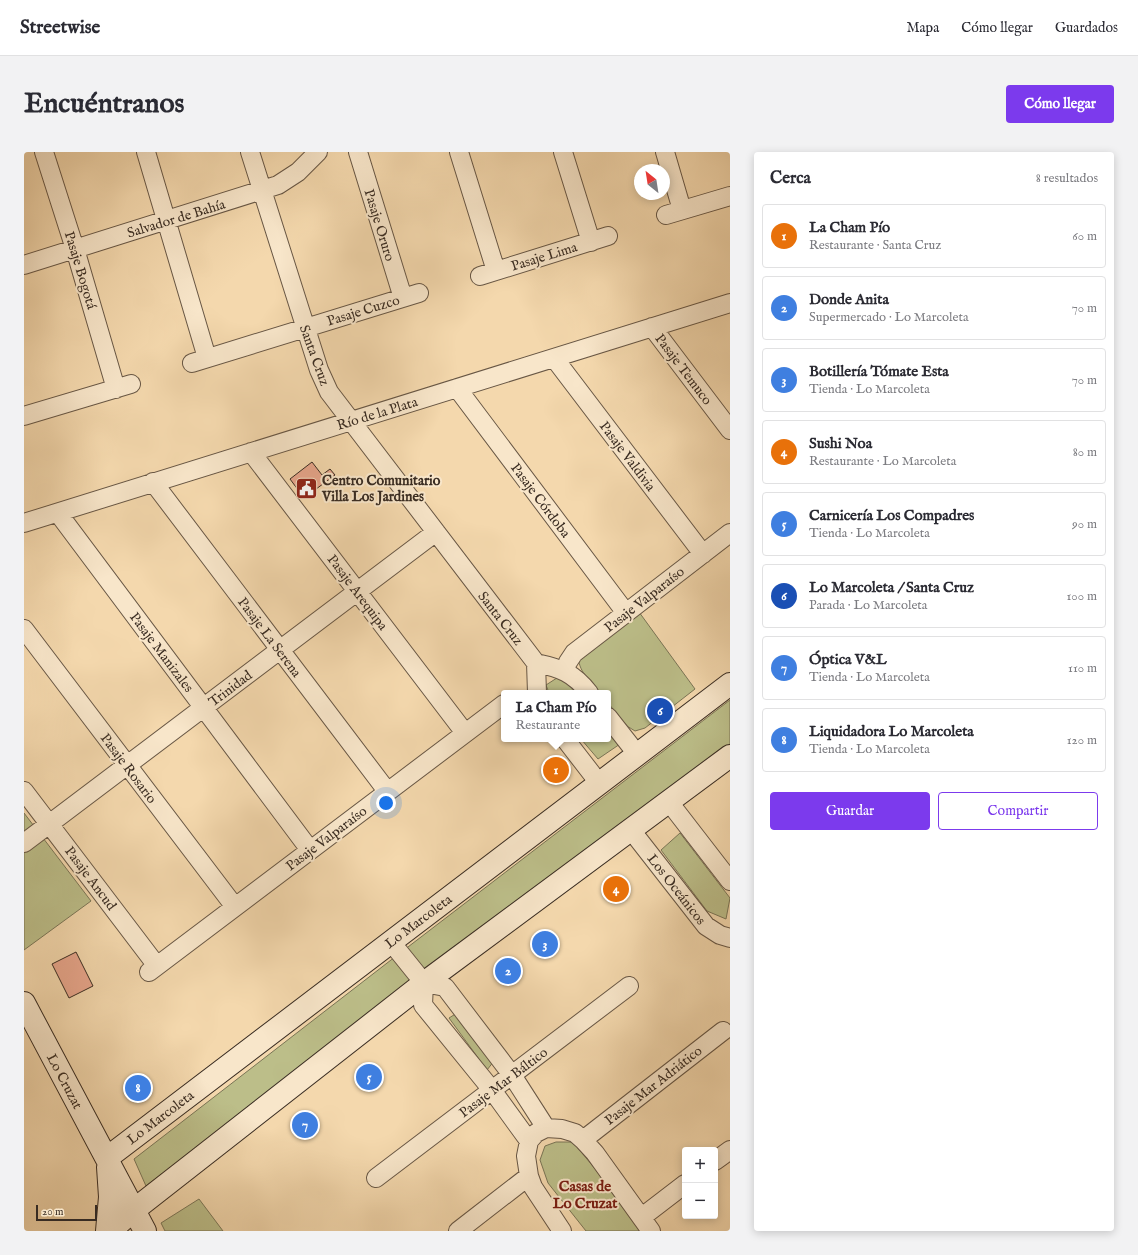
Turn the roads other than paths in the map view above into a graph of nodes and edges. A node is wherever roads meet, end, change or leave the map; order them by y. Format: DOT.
graph roads {
  1 [pos="44,152"];
  2 [pos="146,152"];
  3 [pos="250,152"];
  4 [pos="318,152"];
  5 [pos="358,152"];
  6 [pos="459,152"];
  7 [pos="563,152"];
  8 [pos="665,152"];
  9 [pos="262,191"];
  10 [pos="730,196"];
  11 [pos="167,221"];
  12 [pos="608,236"];
  13 [pos="591,242"];
  14 [pos="75,249"];
  15 [pos="24,265"];
  16 [pos="411,295"];
  17 [pos="730,303"];
  18 [pos="652,327"];
  19 [pos="305,328"];
  20 [pos="554,358"];
  21 [pos="457,388"];
  22 [pos="24,416"];
  23 [pos="350,421"];
  24 [pos="730,430"];
  25 [pos="251,452"];
  26 [pos="153,482"];
  27 [pos="58,512"];
  28 [pos="24,523"];
  29 [pos="436,532"];
  30 [pos="730,533"];
  31 [pos="703,554"];
  32 [pos="358,591"];
  33 [pos="626,613"];
  34 [pos="24,629"];
  35 [pos="280,650"];
  36 [pos="536,663"];
  37 [pos="565,671"];
  38 [pos="730,684"];
  39 [pos="533,690"];
  40 [pos="586,690"];
  41 [pos="501,706"];
  42 [pos="204,708"];
  43 [pos="611,721"];
  44 [pos="465,733"];
  45 [pos="567,742"];
  46 [pos="637,754"];
  47 [pos="730,756"];
  48 [pos="127,766"];
  49 [pos="600,783"];
  50 [pos="24,791"];
  51 [pos="387,791"];
  52 [pos="669,802"];
  53 [pos="49,824"];
  54 [pos="631,830"];
  55 [pos="24,843"];
  56 [pos="310,850"];
  57 [pos="730,881"];
  58 [pos="235,907"];
  59 [pos="730,938"];
  60 [pos="390,942"];
  61 [pos="153,969"];
  62 [pos="424,983"];
  63 [pos="629,986"];
  64 [pos="24,1003"];
  65 [pos="723,1031"];
  66 [pos="512,1076"];
  67 [pos="492,1090"];
  68 [pos="546,1128"];
  69 [pos="583,1140"];
  70 [pos="529,1141"];
  71 [pos="730,1150"];
  72 [pos="107,1158"];
  73 [pos="718,1160"];
  74 [pos="529,1176"];
  75 [pos="376,1178"];
  76 [pos="682,1187"];
  77 [pos="134,1210"];
  78 [pos="647,1224"];
  79 [pos="108,1231"];
  80 [pos="145,1231"];
  81 [pos="458,1231"];
  82 [pos="562,1231"];
  1 -- 14 [label="street, Pasaje Bogotá"];
  2 -- 11 [label="street"];
  3 -- 9 [label="street, Santa Cruz"];
  4 -- 9 [label="street, Salvador de Bahía"];
  5 -- 16 [label="street, Pasaje Oruro"];
  6 -- 13 [label="street, Pasaje Lima"];
  7 -- 13 [label="street"];
  8 -- 10 [label="street"];
  9 -- 11 [label="street, Salvador de Bahía"];
  9 -- 19 [label="street, Santa Cruz"];
  11 -- 14 [label="street, Salvador de Bahía"];
  11 -- 19 [label="street, Pasaje Cuzco"];
  12 -- 13 [label="street, Pasaje Lima"];
  14 -- 15 [label="street, Salvador de Bahía"];
  14 -- 22 [label="street, Pasaje Bogotá"];
  16 -- 19 [label="street, Pasaje Cuzco"];
  17 -- 18 [label="street, Río de la Plata"];
  18 -- 20 [label="street, Río de la Plata"];
  18 -- 24 [label="street, Pasaje Temuco"];
  19 -- 23 [label="street, Santa Cruz"];
  20 -- 21 [label="street, Río de la Plata"];
  20 -- 31 [label="street, Pasaje Valdivia"];
  21 -- 23 [label="street, Río de la Plata"];
  21 -- 33 [label="street, Pasaje Córdoba"];
  23 -- 25 [label="street, Río de la Plata"];
  23 -- 29 [label="street, Santa Cruz"];
  25 -- 26 [label="street, Río de la Plata"];
  25 -- 32 [label="street, Pasaje Arequipa"];
  26 -- 27 [label="street, Río de la Plata"];
  26 -- 35 [label="street, Pasaje La Serena"];
  27 -- 28 [label="street, Río de la Plata"];
  27 -- 42 [label="street, Pasaje Manizales"];
  29 -- 32 [label="street, Trinidad"];
  29 -- 36 [label="street, Santa Cruz"];
  30 -- 31 [label="street, Pasaje Valparaíso"];
  31 -- 33 [label="street, Pasaje Valparaíso"];
  32 -- 35 [label="street, Trinidad"];
  32 -- 44 [label="street, Pasaje Arequipa"];
  33 -- 37 [label="street, Pasaje Valparaíso"];
  34 -- 48 [label="street, Pasaje Rosario"];
  35 -- 42 [label="street, Trinidad"];
  35 -- 51 [label="street, Pasaje La Serena"];
  36 -- 37 [label="street"];
  36 -- 39 [label="street"];
  37 -- 40 [label="street"];
  38 -- 46 [label="main road, Lo Marcoleta"];
  41 -- 44 [label="street, Pasaje Valparaíso"];
  42 -- 48 [label="street, Trinidad"];
  42 -- 56 [label="street, Pasaje Manizales"];
  43 -- 46 [label="street"];
  44 -- 51 [label="street, Pasaje Valparaíso"];
  45 -- 49 [label="street"];
  46 -- 49 [label="main road, Lo Marcoleta"];
  47 -- 52 [label="main road"];
  48 -- 53 [label="street, Trinidad"];
  48 -- 58 [label="street, Pasaje Rosario"];
  49 -- 60 [label="main road, Lo Marcoleta"];
  50 -- 53 [label="street, Pasaje Ancud"];
  51 -- 56 [label="street, Pasaje Valparaíso"];
  52 -- 54 [label="main road"];
  52 -- 57 [label="street"];
  53 -- 55 [label="street, Trinidad"];
  53 -- 61 [label="street, Pasaje Ancud"];
  54 -- 59 [label="street, Los Oceánicos"];
  54 -- 62 [label="main road"];
  56 -- 58 [label="street, Pasaje Valparaíso"];
  58 -- 61 [label="street, Pasaje Valparaíso"];
  60 -- 62 [label="street"];
  60 -- 72 [label="main road, Lo Marcoleta"];
  62 -- 66 [label="street"];
  62 -- 67 [label="street"];
  62 -- 77 [label="main road"];
  63 -- 66 [label="street, Pasaje Mar Báltico"];
  64 -- 72 [label="main road, Lo Cruzat"];
  65 -- 69 [label="street, Pasaje Mar Adriático"];
  66 -- 67 [label="street, Pasaje Mar Báltico"];
  66 -- 68 [label="street"];
  67 -- 70 [label="street"];
  67 -- 75 [label="street, Pasaje Mar Báltico"];
  68 -- 69 [label="street"];
  68 -- 70 [label="street"];
  69 -- 78 [label="street"];
  70 -- 74 [label="street"];
  71 -- 73 [label="street"];
  72 -- 77 [label="main road, Lo Cruzat"];
  72 -- 79 [label="main road, Lo Cruzat"];
  74 -- 81 [label="street"];
  74 -- 82 [label="street"];
  76 -- 78 [label="street"];
  77 -- 79 [label="main road"];
  77 -- 80 [label="main road, Lo Cruzat"];
}
